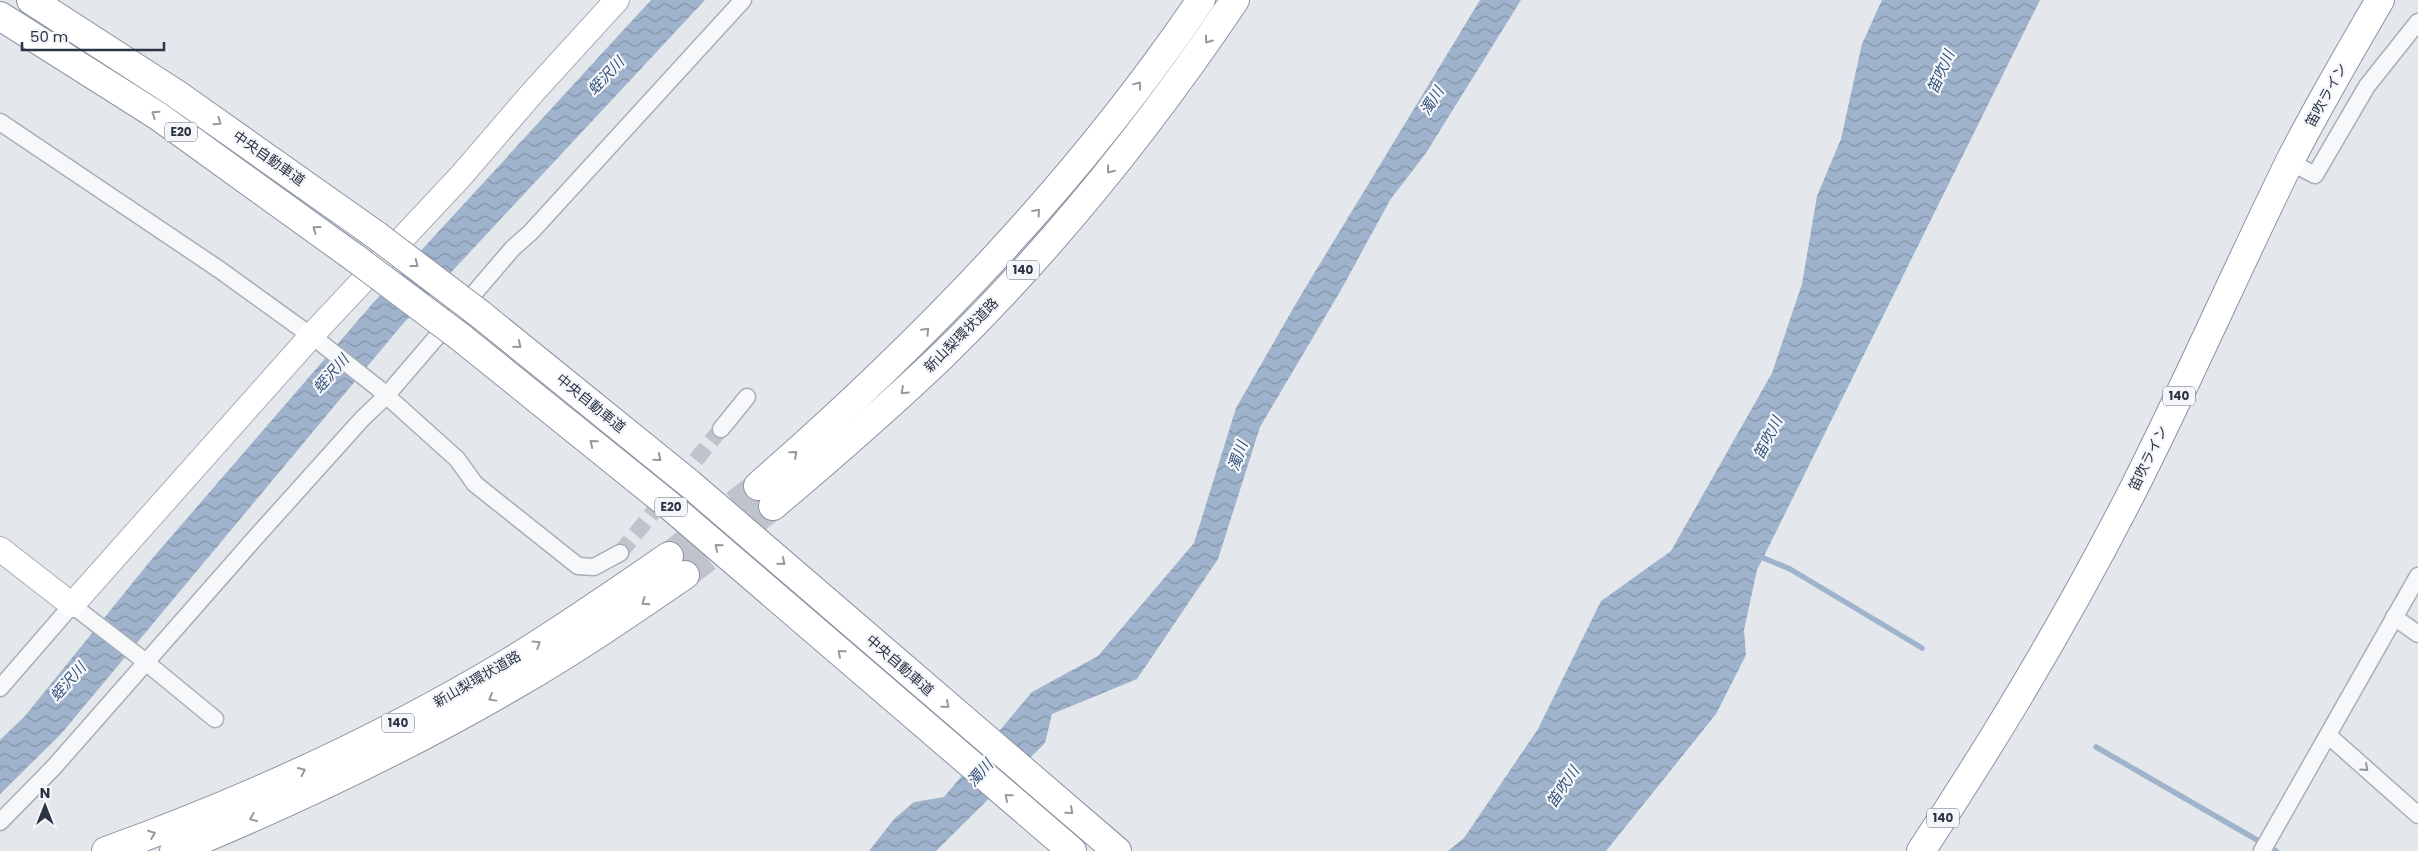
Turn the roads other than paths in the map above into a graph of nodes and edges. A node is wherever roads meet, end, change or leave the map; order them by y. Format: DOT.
graph roads {
  1 [pos="31,0"];
  2 [pos="617,0"];
  3 [pos="743,0"];
  4 [pos="1201,0"];
  5 [pos="1235,0"];
  6 [pos="2380,0"];
  7 [pos="0,16"];
  8 [pos="2418,22"];
  9 [pos="0,122"];
  10 [pos="2290,162"];
  11 [pos="316,339"];
  12 [pos="382,392"];
  13 [pos="748,397"];
  14 [pos="721,429"];
  15 [pos="0,549"];
  16 [pos="620,553"];
  17 [pos="2418,576"];
  18 [pos="80,611"];
  19 [pos="2394,617"];
  20 [pos="2418,634"];
  21 [pos="141,658"];
  22 [pos="0,688"];
  23 [pos="215,719"];
  24 [pos="2329,736"];
  25 [pos="2418,815"];
  26 [pos="0,822"];
  27 [pos="106,851"];
  28 [pos="174,851"];
  29 [pos="1072,851"];
  30 [pos="1117,851"];
  31 [pos="1921,851"];
  32 [pos="2262,851"];
  1 -- 30 [label="highway, 中央自動車道 / E20, one-way, bridge"];
  2 -- 11 [label="street"];
  3 -- 12 [label="street"];
  5 -- 4 [label="highway, 新山梨環状道路 / 140, one-way"];
  6 -- 10 [label="highway, 笛吹ライン / 140"];
  29 -- 7 [label="highway, E20, one-way, bridge"];
  8 -- 10 [label="street"];
  9 -- 11 [label="street"];
  10 -- 31 [label="highway, 笛吹ライン / 140"];
  11 -- 12 [label="street"];
  11 -- 18 [label="street"];
  12 -- 16 [label="street"];
  12 -- 21 [label="street"];
  13 -- 14 [label="street"];
  15 -- 18 [label="street"];
  17 -- 19 [label="street"];
  18 -- 21 [label="street"];
  18 -- 22 [label="street"];
  19 -- 20 [label="street"];
  19 -- 24 [label="street"];
  21 -- 23 [label="street"];
  21 -- 26 [label="street"];
  24 -- 25 [label="street, one-way"];
  24 -- 32 [label="street"];
  27 -- 28 [label="highway, 新山梨環状道路 / 140, one-way"];
}
